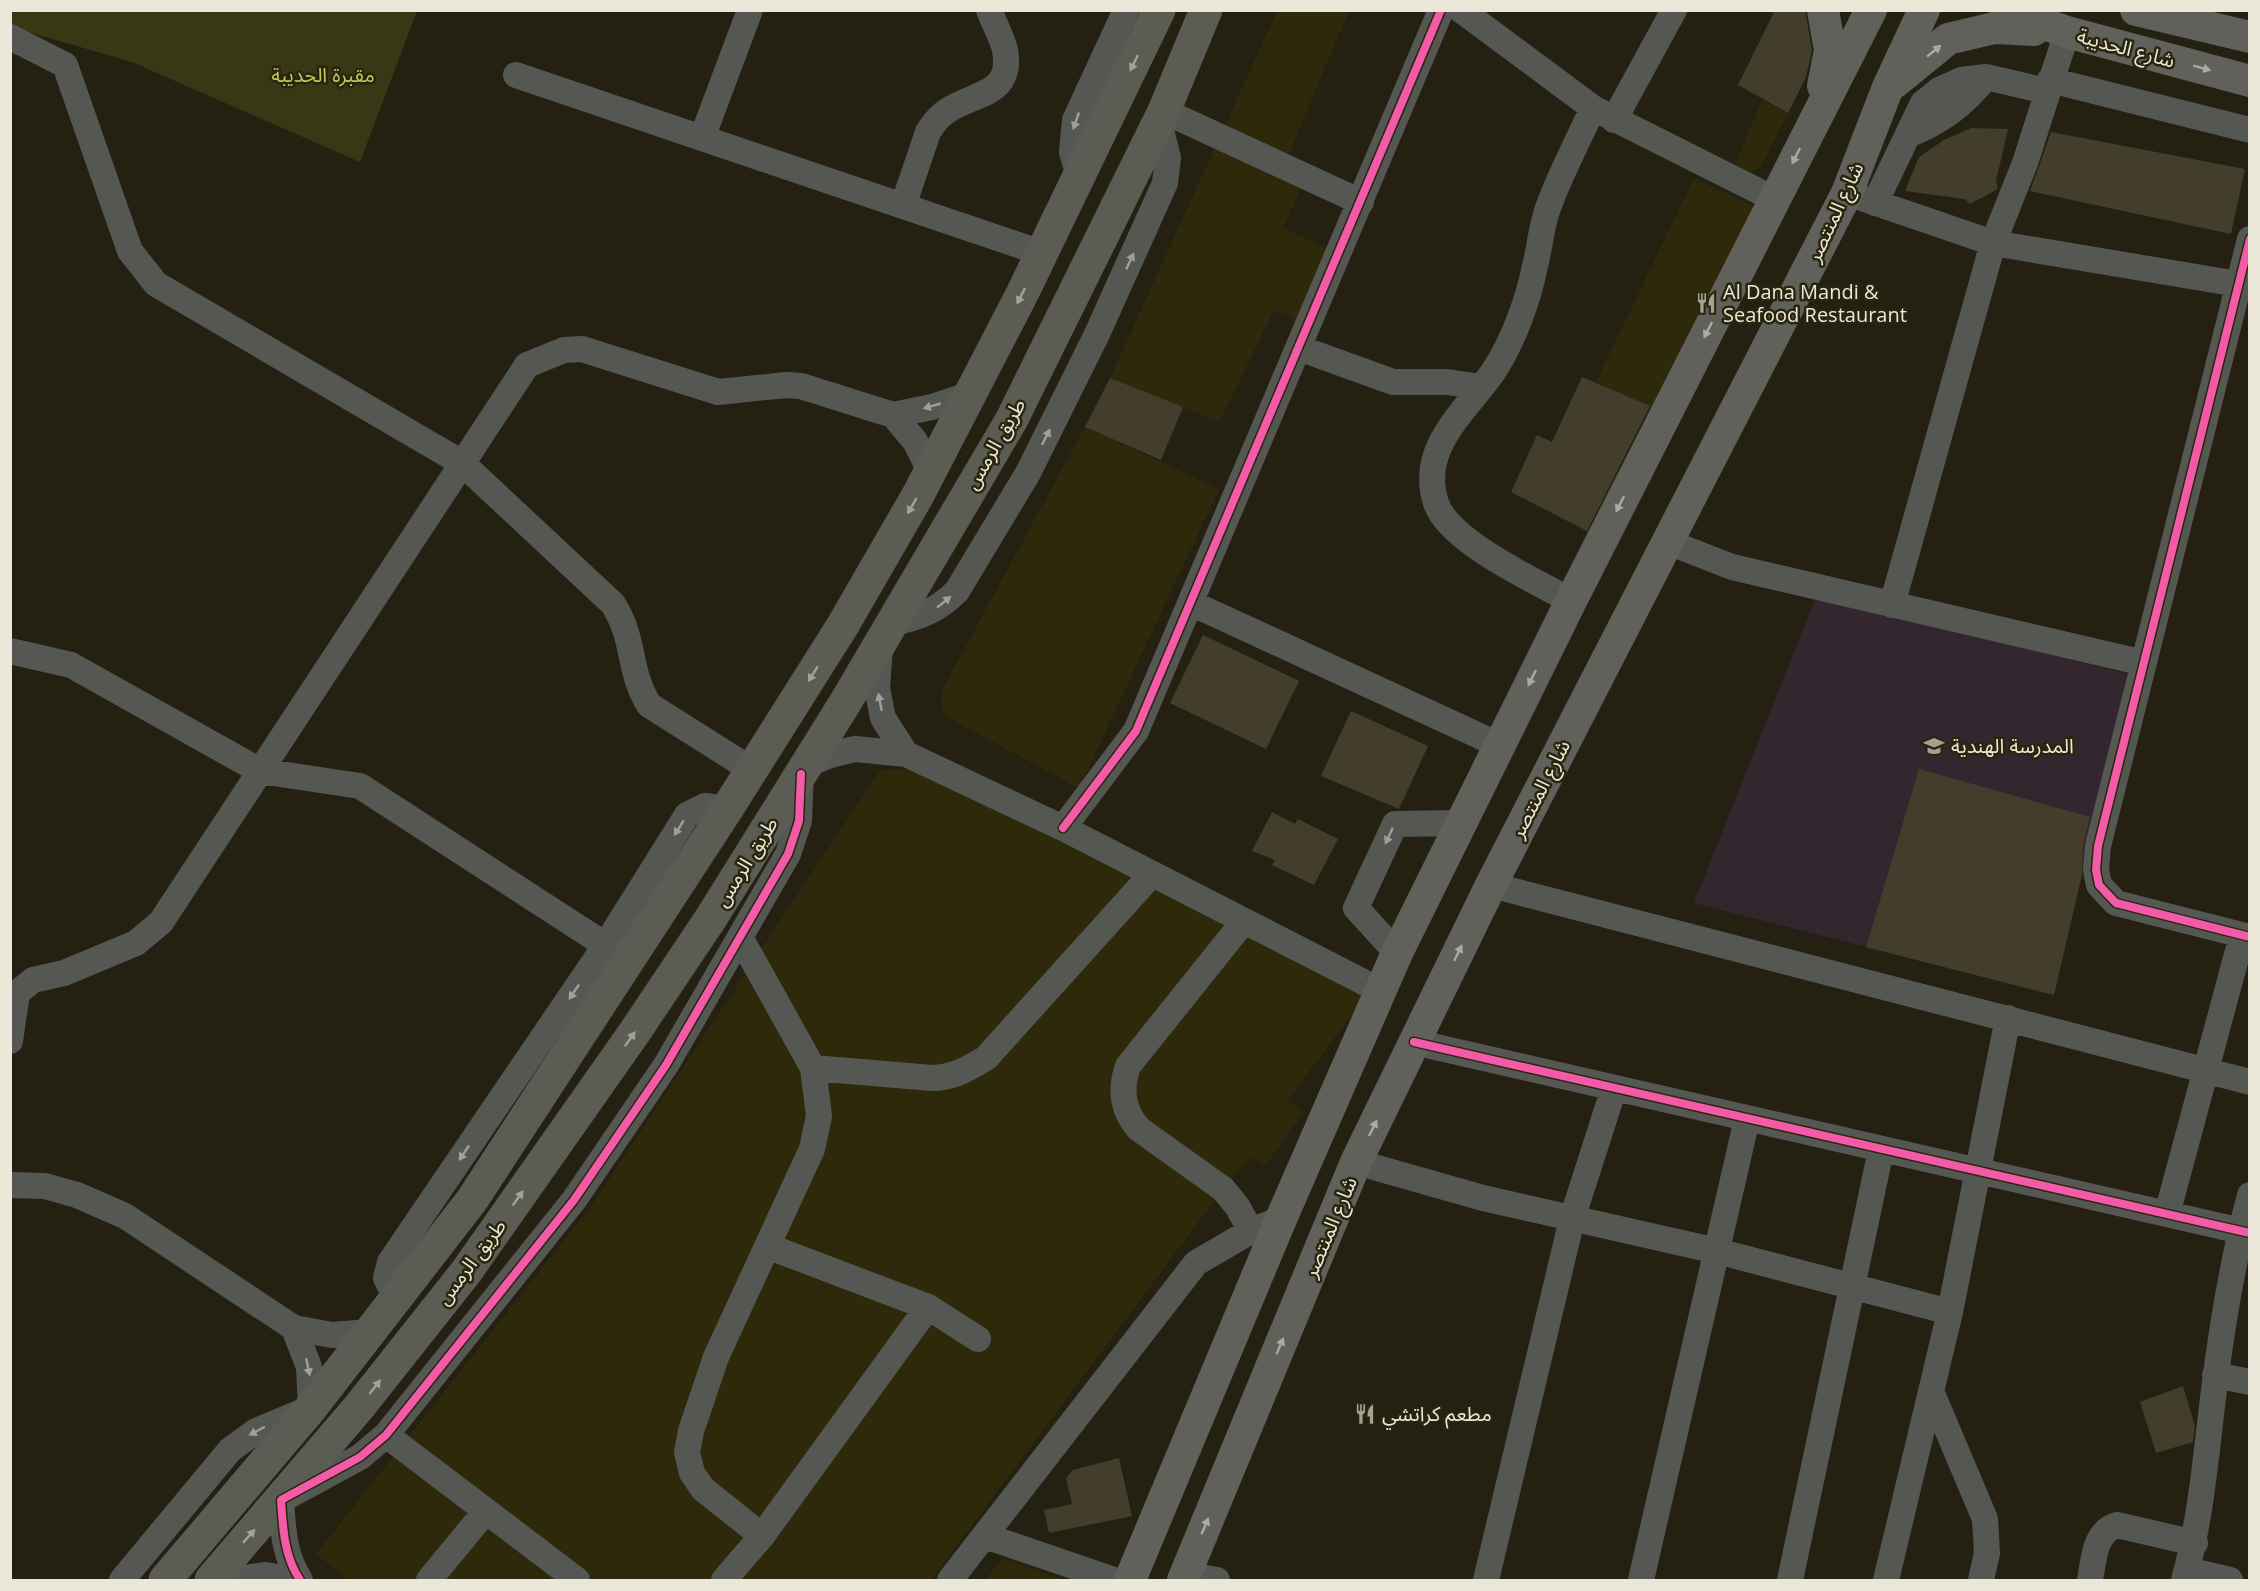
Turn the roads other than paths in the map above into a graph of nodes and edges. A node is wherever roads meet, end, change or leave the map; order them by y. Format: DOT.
graph roads {
  1 [pos="750,10"];
  2 [pos="989,10"];
  3 [pos="1126,10"];
  4 [pos="1159,10"];
  5 [pos="1206,10"];
  6 [pos="1442,10"];
  7 [pos="1461,10"];
  8 [pos="1674,10"];
  9 [pos="1823,10"];
  10 [pos="1871,10"];
  11 [pos="1924,10"];
  12 [pos="2005,10"];
  13 [pos="2136,10"];
  14 [pos="2067,32"];
  15 [pos="10,37"];
  16 [pos="2250,37"];
  17 [pos="516,75"];
  18 [pos="2250,81"];
  19 [pos="2048,86"];
  20 [pos="1888,87"];
  21 [pos="1818,113"];
  22 [pos="1603,114"];
  23 [pos="1161,117"];
  24 [pos="2250,130"];
  25 [pos="702,138"];
  26 [pos="1079,176"];
  27 [pos="1861,198"];
  28 [pos="1774,199"];
  29 [pos="1361,202"];
  30 [pos="903,206"];
  31 [pos="2250,239"];
  32 [pos="1993,243"];
  33 [pos="1042,253"];
  34 [pos="2238,284"];
  35 [pos="1299,348"];
  36 [pos="1481,387"];
  37 [pos="970,394"];
  38 [pos="893,415"];
  39 [pos="462,464"];
  40 [pos="930,471"];
  41 [pos="1668,542"];
  42 [pos="1570,601"];
  43 [pos="1191,603"];
  44 [pos="1892,605"];
  45 [pos="886,632"];
  46 [pos="10,651"];
  47 [pos="2144,663"];
  48 [pos="1499,745"];
  49 [pos="906,754"];
  50 [pos="752,770"];
  51 [pos="804,770"];
  52 [pos="260,771"];
  53 [pos="1461,823"];
  54 [pos="1063,828"];
  55 [pos="1152,874"];
  56 [pos="1491,885"];
  57 [pos="1244,921"];
  58 [pos="740,937"];
  59 [pos="2246,937"];
  60 [pos="1397,953"];
  61 [pos="618,954"];
  62 [pos="1380,991"];
  63 [pos="2008,1018"];
  64 [pos="10,1041"];
  65 [pos="1414,1042"];
  66 [pos="813,1068"];
  67 [pos="2206,1071"];
  68 [pos="2250,1082"];
  69 [pos="1614,1088"];
  70 [pos="1747,1119"];
  71 [pos="1881,1150"];
  72 [pos="1356,1162"];
  73 [pos="1976,1170"];
  74 [pos="10,1185"];
  75 [pos="2250,1195"];
  76 [pos="2167,1214"];
  77 [pos="1281,1219"];
  78 [pos="1572,1219"];
  79 [pos="1251,1231"];
  80 [pos="2245,1232"];
  81 [pos="767,1246"];
  82 [pos="1717,1251"];
  83 [pos="1852,1286"];
  84 [pos="928,1307"];
  85 [pos="1950,1312"];
  86 [pos="294,1328"];
  87 [pos="370,1332"];
  88 [pos="978,1339"];
  89 [pos="2215,1375"];
  90 [pos="2250,1382"];
  91 [pos="1931,1391"];
  92 [pos="310,1408"];
  93 [pos="386,1435"];
  94 [pos="280,1500"];
  95 [pos="485,1512"];
  96 [pos="762,1536"];
  97 [pos="985,1536"];
  98 [pos="2194,1543"];
  99 [pos="2185,1575"];
  100 [pos="1184,1577"];
  101 [pos="122,1581"];
  102 [pos="165,1581"];
  103 [pos="211,1581"];
  104 [pos="228,1581"];
  105 [pos="291,1581"];
  106 [pos="300,1581"];
  107 [pos="429,1581"];
  108 [pos="577,1581"];
  109 [pos="724,1581"];
  110 [pos="950,1581"];
  111 [pos="1114,1581"];
  112 [pos="1130,1581"];
  113 [pos="1217,1581"];
  114 [pos="1486,1581"];
  115 [pos="1641,1581"];
  116 [pos="1790,1581"];
  117 [pos="1886,1581"];
  118 [pos="1981,1581"];
  119 [pos="2090,1581"];
  120 [pos="2230,1581"];
  1 -- 25 [label="street"];
  2 -- 30 [label="street"];
  3 -- 26 [label="street, one-way"];
  4 -- 26 [label="highway, طريق الرمس, one-way"];
  5 -- 23 [label="highway, طريق الرمس"];
  6 -- 29 [label="street"];
  7 -- 22 [label="street"];
  8 -- 22 [label="street"];
  9 -- 21 [label="main road"];
  10 -- 21 [label="main road"];
  11 -- 20 [label="main road, شارع المنتصر"];
  12 -- 14 [label="main road, شارع الحديبة"];
  13 -- 16 [label="main road, شارع الحديبة"];
  14 -- 18 [label="main road, شارع الحديبة, one-way"];
  14 -- 19 [label="street"];
  20 -- 14 [label="main road, one-way"];
  15 -- 39 [label="street"];
  17 -- 25 [label="street"];
  19 -- 24 [label="street"];
  19 -- 27 [label="street"];
  19 -- 32 [label="street"];
  20 -- 27 [label="main road, شارع المنتصر"];
  21 -- 28 [label="main road, one-way"];
  22 -- 28 [label="street"];
  22 -- 36 [label="street"];
  23 -- 29 [label="street"];
  45 -- 23 [label="highway, طريق الرمس, one-way"];
  25 -- 30 [label="street"];
  26 -- 33 [label="highway, طريق الرمس"];
  27 -- 32 [label="street"];
  27 -- 41 [label="main road, شارع المنتصر"];
  28 -- 42 [label="main road, one-way"];
  29 -- 35 [label="street"];
  30 -- 33 [label="street"];
  31 -- 34 [label="street"];
  32 -- 34 [label="street"];
  32 -- 44 [label="street"];
  33 -- 37 [label="highway, طريق الرمس, one-way"];
  34 -- 47 [label="street"];
  35 -- 36 [label="street"];
  35 -- 43 [label="street"];
  36 -- 42 [label="street"];
  37 -- 38 [label="street, one-way"];
  37 -- 40 [label="highway, طريق الرمس"];
  38 -- 39 [label="street"];
  38 -- 40 [label="street"];
  39 -- 50 [label="street"];
  39 -- 52 [label="street"];
  40 -- 50 [label="highway, طريق الرمس, one-way"];
  41 -- 44 [label="street"];
  41 -- 56 [label="main road, شارع المنتصر"];
  42 -- 48 [label="main road, one-way"];
  43 -- 48 [label="street"];
  43 -- 54 [label="street"];
  44 -- 47 [label="street"];
  49 -- 45 [label="street, one-way"];
  45 -- 51 [label="highway, طريق الرمس"];
  46 -- 52 [label="street"];
  47 -- 59 [label="street"];
  48 -- 53 [label="main road"];
  49 -- 51 [label="street"];
  49 -- 54 [label="street"];
  50 -- 61 [label="highway, طريق الرمس, one-way"];
  51 -- 58 [label="street"];
  94 -- 51 [label="highway, طريق الرمس, one-way"];
  52 -- 61 [label="street"];
  52 -- 64 [label="street"];
  53 -- 60 [label="main road"];
  53 -- 60 [label="street, one-way"];
  54 -- 55 [label="street"];
  55 -- 57 [label="street"];
  55 -- 66 [label="street"];
  56 -- 63 [label="street"];
  65 -- 56 [label="main road, شارع المنتصر, one-way"];
  57 -- 62 [label="street"];
  57 -- 79 [label="street"];
  58 -- 66 [label="street"];
  58 -- 93 [label="street"];
  59 -- 67 [label="street"];
  60 -- 62 [label="main road"];
  61 -- 87 [label="highway, طريق الرمس, one-way"];
  62 -- 77 [label="main road"];
  63 -- 67 [label="street"];
  63 -- 73 [label="street"];
  65 -- 69 [label="street"];
  72 -- 65 [label="main road, شارع المنتصر, one-way"];
  66 -- 81 [label="street"];
  67 -- 68 [label="street"];
  67 -- 76 [label="street"];
  69 -- 70 [label="street"];
  69 -- 78 [label="street"];
  70 -- 71 [label="street"];
  70 -- 82 [label="street"];
  71 -- 73 [label="street"];
  71 -- 83 [label="street"];
  72 -- 78 [label="street"];
  100 -- 72 [label="main road, شارع المنتصر, one-way"];
  73 -- 76 [label="street"];
  73 -- 85 [label="street"];
  74 -- 86 [label="street"];
  75 -- 80 [label="street"];
  76 -- 80 [label="street"];
  77 -- 79 [label="street"];
  77 -- 112 [label="main road"];
  78 -- 82 [label="street"];
  78 -- 114 [label="street"];
  79 -- 97 [label="street"];
  80 -- 89 [label="street"];
  81 -- 84 [label="street"];
  81 -- 96 [label="street"];
  82 -- 83 [label="street"];
  82 -- 115 [label="street"];
  83 -- 85 [label="street"];
  83 -- 116 [label="street"];
  84 -- 88 [label="street"];
  84 -- 96 [label="street"];
  85 -- 91 [label="street"];
  86 -- 87 [label="street"];
  86 -- 92 [label="street, one-way"];
  87 -- 92 [label="highway, طريق الرمس"];
  89 -- 90 [label="street"];
  89 -- 98 [label="street"];
  91 -- 117 [label="street"];
  91 -- 118 [label="street"];
  92 -- 101 [label="street, one-way"];
  92 -- 102 [label="highway, طريق الرمس"];
  93 -- 94 [label="street"];
  93 -- 95 [label="street"];
  103 -- 94 [label="highway, طريق الرمس, one-way"];
  94 -- 106 [label="street"];
  95 -- 107 [label="street"];
  95 -- 108 [label="street"];
  96 -- 109 [label="street"];
  97 -- 110 [label="street"];
  97 -- 111 [label="street"];
  98 -- 99 [label="street"];
  98 -- 119 [label="street"];
  99 -- 120 [label="street"];
  100 -- 113 [label="street"];
  104 -- 105 [label="street"];
}
